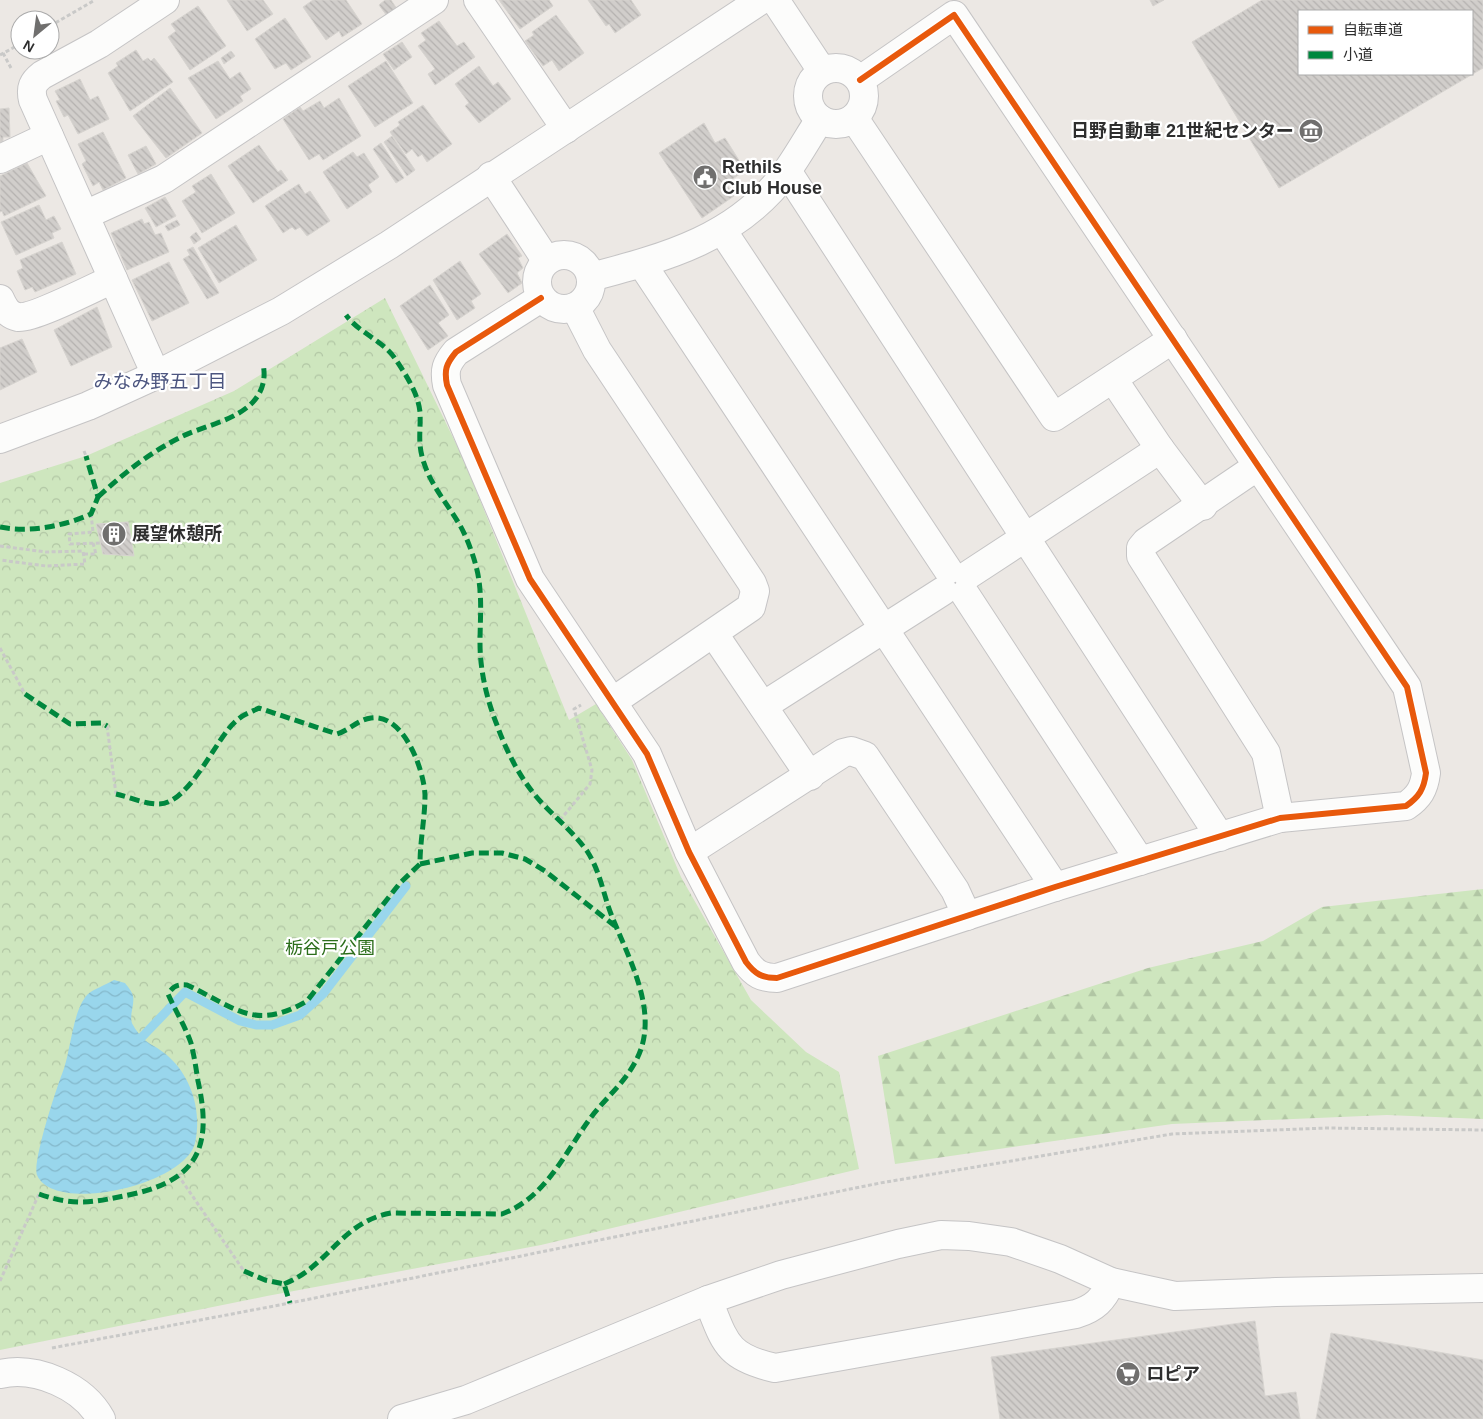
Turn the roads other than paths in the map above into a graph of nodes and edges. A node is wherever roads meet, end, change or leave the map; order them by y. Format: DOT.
graph roads {
  1 [pos="165,0"];
  2 [pos="434,0"];
  3 [pos="478,0"];
  4 [pos="760,0"];
  5 [pos="775,0"];
  6 [pos="822,71"];
  7 [pos="860,80"];
  8 [pos="854,118"];
  9 [pos="820,119"];
  10 [pos="566,129"];
  11 [pos="49,136"];
  12 [pos="0,159"];
  13 [pos="787,171"];
  14 [pos="491,176"];
  15 [pos="85,215"];
  16 [pos="722,230"];
  17 [pos="546,260"];
  18 [pos="642,264"];
  19 [pos="591,277"];
  20 [pos="112,279"];
  21 [pos="541,298"];
  22 [pos="0,299"];
  23 [pos="576,307"];
  24 [pos="1173,339"];
  25 [pos="156,375"];
  26 [pos="1113,378"];
  27 [pos="0,439"];
  28 [pos="1160,449"];
  29 [pos="1258,466"];
  30 [pos="1203,506"];
  31 [pos="1025,539"];
  32 [pos="956,583"];
  33 [pos="883,628"];
  34 [pos="714,634"];
  35 [pos="612,702"];
  36 [pos="763,706"];
  37 [pos="810,776"];
  38 [pos="1280,818"];
  39 [pos="1220,836"];
  40 [pos="689,852"];
  41 [pos="1140,860"];
  42 [pos="1055,888"];
  43 [pos="967,916"];
  44 [pos="1111,1282"];
  45 [pos="1483,1288"];
  46 [pos="708,1300"];
  47 [pos="0,1374"];
  48 [pos="468,1410"];
  49 [pos="101,1419"];
  50 [pos="402,1419"];
  1 -- 11 [label="street"];
  2 -- 15 [label="street"];
  3 -- 10 [label="street"];
  4 -- 10 [label="street"];
  5 -- 6 [label="street"];
  6 -- 7 [label="street"];
  6 -- 9 [label="street"];
  7 -- 8 [label="street"];
  7 -- 24 [label="street"];
  8 -- 9 [label="street"];
  8 -- 26 [label="street"];
  9 -- 13 [label="street"];
  10 -- 14 [label="street"];
  11 -- 12 [label="street"];
  11 -- 15 [label="street"];
  13 -- 16 [label="street"];
  13 -- 31 [label="street"];
  14 -- 17 [label="street"];
  14 -- 25 [label="street"];
  15 -- 20 [label="street"];
  16 -- 18 [label="street"];
  16 -- 32 [label="street"];
  17 -- 19 [label="street"];
  17 -- 21 [label="street"];
  18 -- 19 [label="street"];
  18 -- 33 [label="street"];
  19 -- 23 [label="street"];
  20 -- 22 [label="street"];
  20 -- 25 [label="street"];
  21 -- 23 [label="street"];
  21 -- 35 [label="street"];
  23 -- 34 [label="street"];
  24 -- 26 [label="street"];
  24 -- 29 [label="street"];
  25 -- 27 [label="street"];
  26 -- 28 [label="street"];
  28 -- 30 [label="street"];
  28 -- 31 [label="street"];
  29 -- 30 [label="street"];
  29 -- 38 [label="street"];
  30 -- 38 [label="street"];
  31 -- 32 [label="street"];
  31 -- 39 [label="street"];
  32 -- 33 [label="street"];
  32 -- 41 [label="street"];
  33 -- 36 [label="street"];
  33 -- 42 [label="street"];
  34 -- 35 [label="street"];
  34 -- 36 [label="street"];
  35 -- 40 [label="street"];
  36 -- 37 [label="street"];
  37 -- 40 [label="street"];
  37 -- 43 [label="street"];
  38 -- 39 [label="street"];
  39 -- 41 [label="street"];
  40 -- 43 [label="street"];
  41 -- 42 [label="street"];
  42 -- 43 [label="street"];
  44 -- 45 [label="street"];
  44 -- 46 [label="street"];
  44 -- 46 [label="street"];
  46 -- 48 [label="street"];
  47 -- 49 [label="street"];
  48 -- 50 [label="street"];
}
